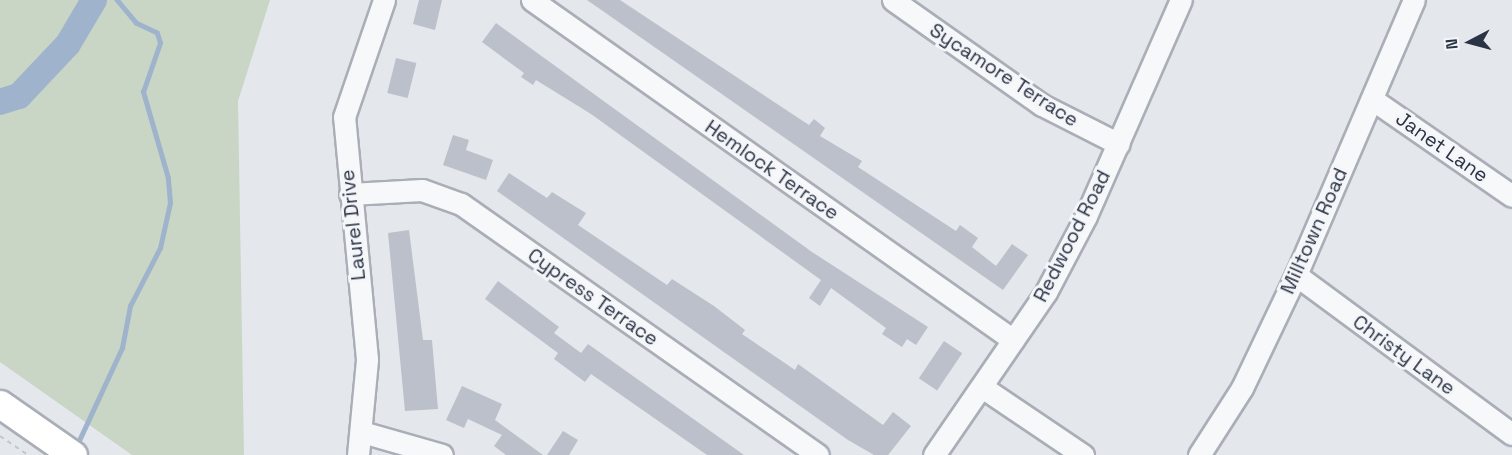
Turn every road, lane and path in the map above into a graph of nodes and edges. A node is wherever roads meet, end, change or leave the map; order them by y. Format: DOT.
graph roads {
  1 [pos="384,0"];
  2 [pos="532,0"];
  3 [pos="892,0"];
  4 [pos="1181,0"];
  5 [pos="1414,0"];
  6 [pos="1372,99"];
  7 [pos="1119,144"];
  8 [pos="350,194"];
  9 [pos="1512,196"];
  10 [pos="1296,275"];
  11 [pos="1013,340"];
  12 [pos="982,387"];
  13 [pos="0,404"];
  14 [pos="362,432"];
  15 [pos="1512,434"];
  16 [pos="0,436"];
  17 [pos="63,448"];
  18 [pos="28,455"];
  19 [pos="358,455"];
  20 [pos="442,455"];
  21 [pos="818,455"];
  22 [pos="934,455"];
  23 [pos="1083,455"];
  24 [pos="1199,455"];
  1 -- 8 [label="street, Laurel Drive"];
  2 -- 11 [label="street, Hemlock Terrace"];
  3 -- 7 [label="street, Sycamore Terrace"];
  4 -- 7 [label="street, Redwood Road"];
  5 -- 6 [label="street, Milltown Road"];
  6 -- 9 [label="street, Janet Lane"];
  6 -- 10 [label="street, Milltown Road"];
  7 -- 11 [label="street, Redwood Road"];
  8 -- 14 [label="street, Laurel Drive"];
  8 -- 21 [label="street, Cypress Terrace"];
  10 -- 15 [label="street, Christy Lane"];
  10 -- 24 [label="street, Milltown Road"];
  11 -- 12 [label="street, Redwood Road"];
  12 -- 22 [label="street, Redwood Road"];
  12 -- 23 [label="street"];
  13 -- 17 [label="main road"];
  14 -- 19 [label="street, Laurel Drive"];
  14 -- 20 [label="street"];
  16 -- 18 [label="path"];
}
